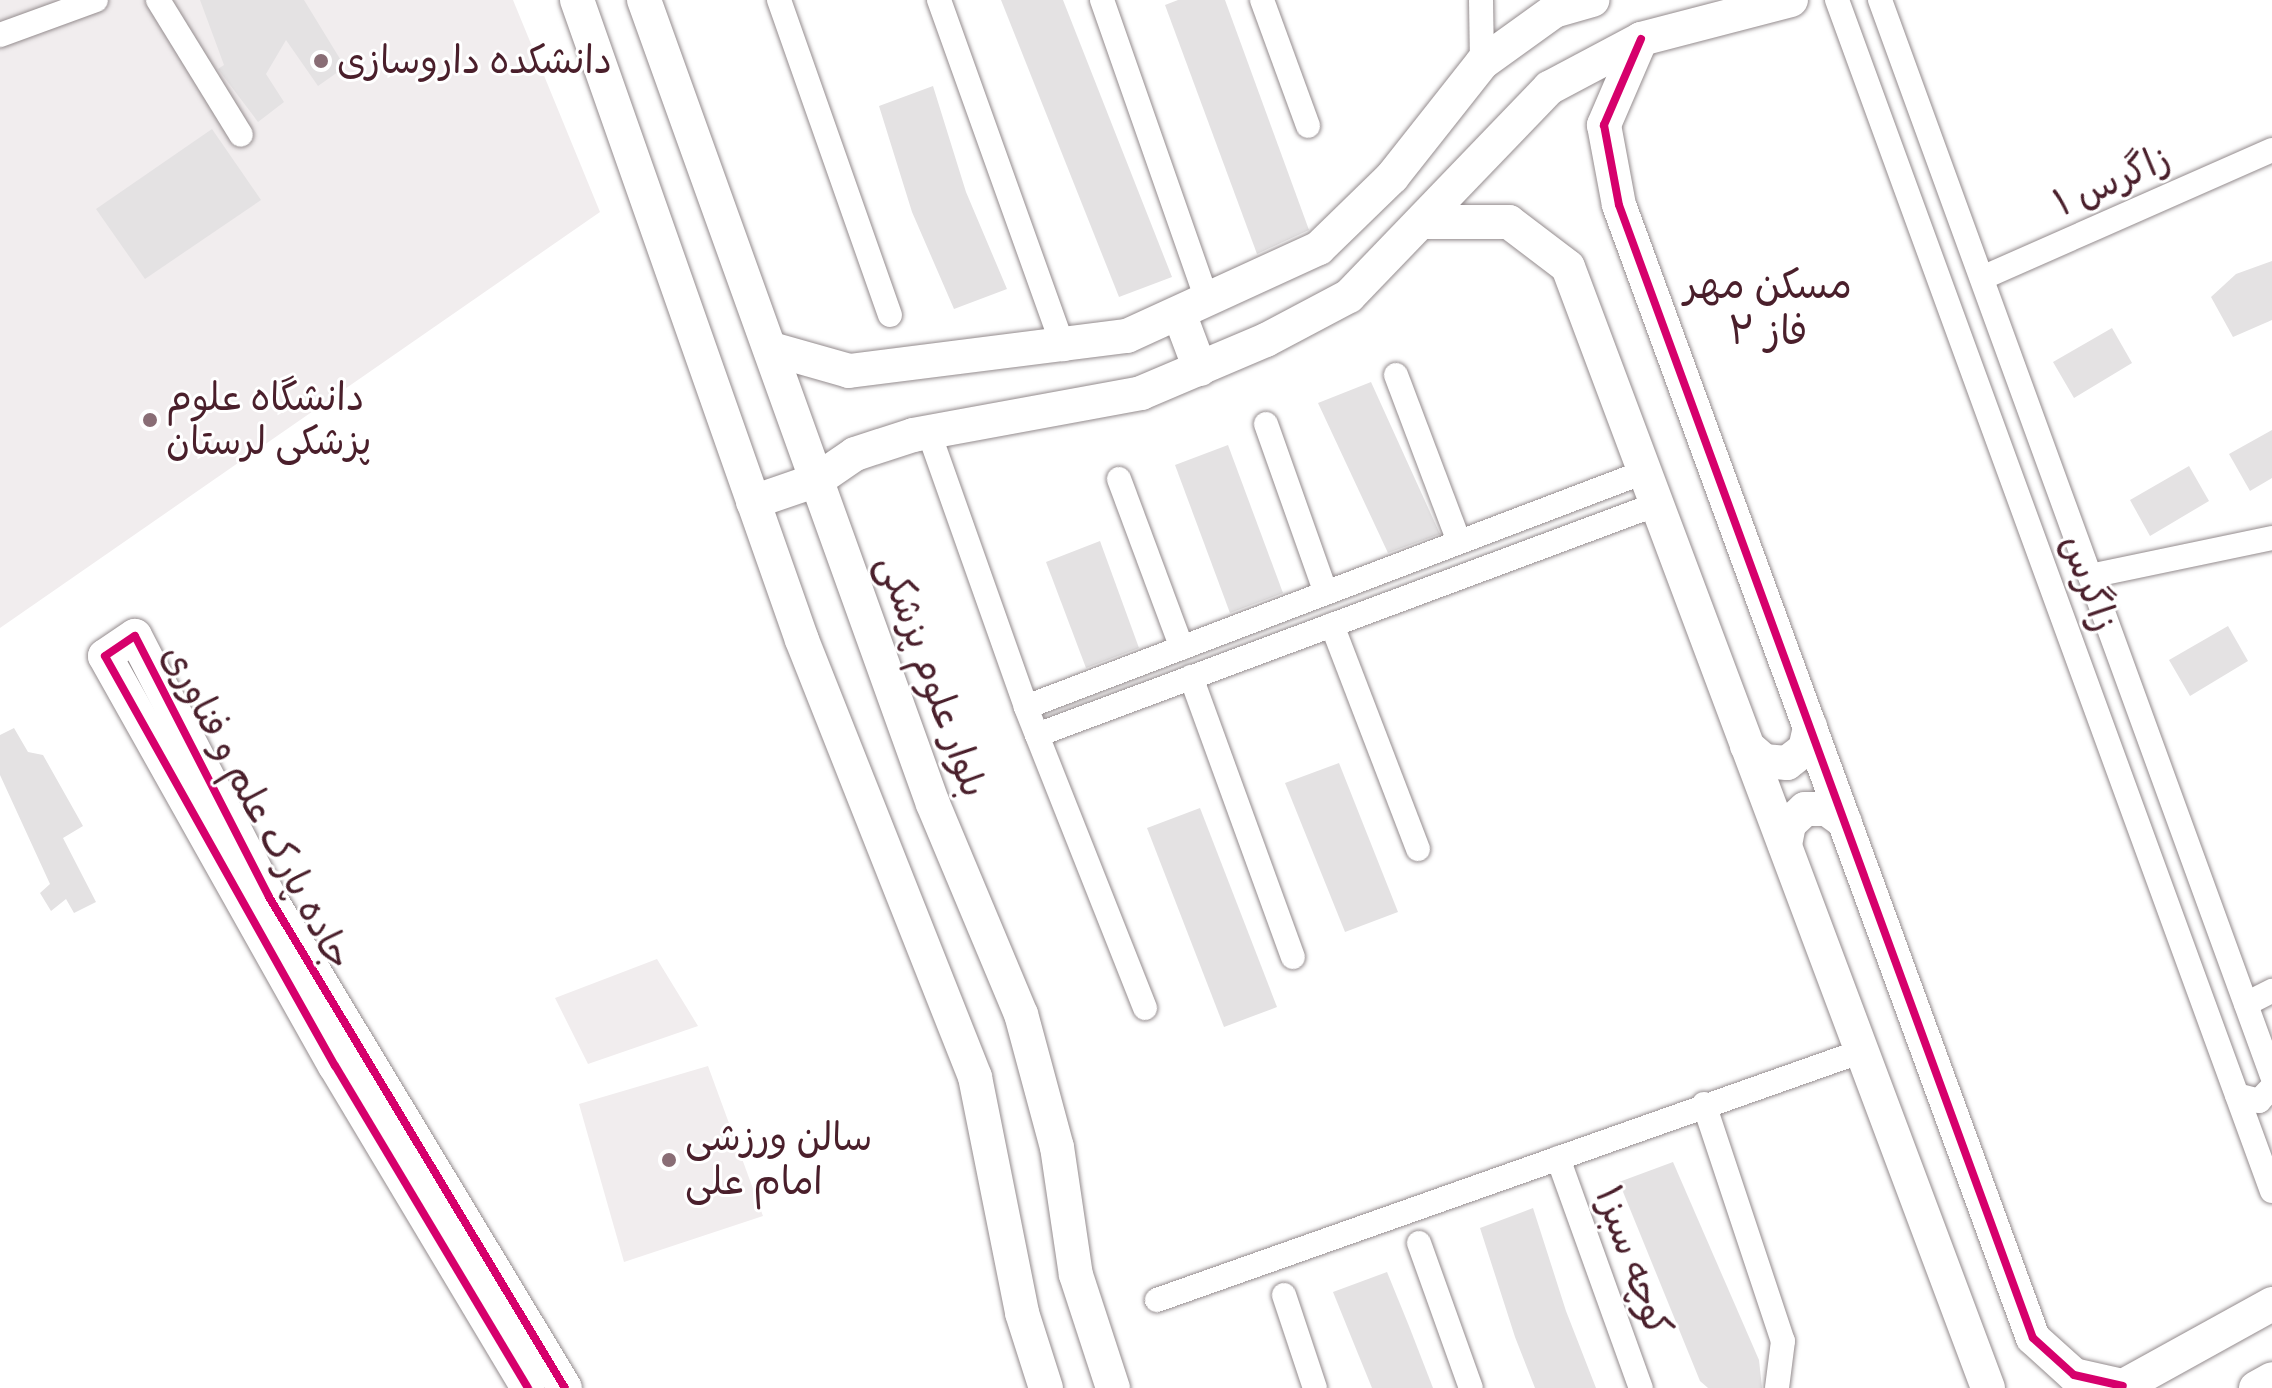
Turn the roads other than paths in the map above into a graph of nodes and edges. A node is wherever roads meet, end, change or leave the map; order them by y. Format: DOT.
graph roads {
  1 [pos="96,0"];
  2 [pos="158,0"];
  3 [pos="577,0"];
  4 [pos="779,0"];
  5 [pos="939,0"];
  6 [pos="1102,0"];
  7 [pos="1262,0"];
  8 [pos="1481,0"];
  9 [pos="1592,0"];
  10 [pos="1791,0"];
  11 [pos="1837,0"];
  12 [pos="1880,0"];
  13 [pos="648,1"];
  14 [pos="1551,6"];
  15 [pos="0,35"];
  16 [pos="1641,39"];
  17 [pos="1482,63"];
  18 [pos="1308,126"];
  19 [pos="241,135"];
  20 [pos="2272,150"];
  21 [pos="1427,222"];
  22 [pos="1982,278"];
  23 [pos="1193,306"];
  24 [pos="890,315"];
  25 [pos="1127,336"];
  26 [pos="772,349"];
  27 [pos="1064,349"];
  28 [pos="1200,369"];
  29 [pos="1396,375"];
  30 [pos="1141,393"];
  31 [pos="1266,424"];
  32 [pos="934,447"];
  33 [pos="1644,472"];
  34 [pos="1119,479"];
  35 [pos="817,480"];
  36 [pos="753,502"];
  37 [pos="1657,504"];
  38 [pos="2272,538"];
  39 [pos="1459,542"];
  40 [pos="2090,576"];
  41 [pos="1326,593"];
  42 [pos="1332,625"];
  43 [pos="1182,648"];
  44 [pos="1191,677"];
  45 [pos="1026,707"];
  46 [pos="1810,727"];
  47 [pos="1037,735"];
  48 [pos="1747,746"];
  49 [pos="1845,822"];
  50 [pos="1785,845"];
  51 [pos="1418,849"];
  52 [pos="1293,957"];
  53 [pos="2272,991"];
  54 [pos="2246,1004"];
  55 [pos="1145,1008"];
  56 [pos="1862,1051"];
  57 [pos="346,1058"];
  58 [pos="2272,1076"];
  59 [pos="2272,1087"];
  60 [pos="2237,1095"];
  61 [pos="1704,1104"];
  62 [pos="1558,1158"];
  63 [pos="2272,1191"];
  64 [pos="1419,1243"];
  65 [pos="1284,1295"];
  66 [pos="1157,1300"];
  67 [pos="2272,1304"];
  68 [pos="2272,1379"];
  69 [pos="2121,1387"];
  70 [pos="528,1388"];
  71 [pos="565,1388"];
  72 [pos="1046,1388"];
  73 [pos="1113,1388"];
  74 [pos="1315,1388"];
  75 [pos="1471,1388"];
  76 [pos="1641,1388"];
  77 [pos="1777,1388"];
  78 [pos="1988,1388"];
  79 [pos="2256,1388"];
  1 -- 15 [label="street"];
  2 -- 19 [label="street"];
  3 -- 36 [label="street"];
  4 -- 24 [label="street"];
  5 -- 27 [label="street"];
  6 -- 23 [label="street"];
  7 -- 18 [label="street"];
  8 -- 17 [label="street"];
  9 -- 14 [label="street"];
  10 -- 16 [label="street"];
  11 -- 60 [label="street, زاگرس"];
  12 -- 22 [label="street, زاگرس"];
  13 -- 26 [label="street, بلوار علوم پزشکی"];
  14 -- 17 [label="street"];
  16 -- 21 [label="street"];
  16 -- 46 [label="street"];
  17 -- 23 [label="street"];
  20 -- 22 [label="street, زاگرس ۱"];
  21 -- 28 [label="street"];
  21 -- 33 [label="street"];
  22 -- 40 [label="street, زاگرس"];
  23 -- 25 [label="street"];
  23 -- 28 [label="street"];
  25 -- 27 [label="street"];
  25 -- 30 [label="street"];
  26 -- 27 [label="street"];
  26 -- 35 [label="street, بلوار علوم پزشکی"];
  28 -- 30 [label="street"];
  29 -- 39 [label="street"];
  30 -- 35 [label="street"];
  31 -- 41 [label="street"];
  32 -- 45 [label="street"];
  33 -- 37 [label="street"];
  33 -- 39 [label="street"];
  34 -- 43 [label="street"];
  35 -- 36 [label="street"];
  35 -- 73 [label="street, بلوار علوم پزشکی"];
  36 -- 72 [label="street"];
  37 -- 42 [label="street"];
  37 -- 48 [label="street"];
  38 -- 40 [label="street"];
  39 -- 41 [label="street"];
  40 -- 54 [label="street, زاگرس"];
  41 -- 43 [label="street"];
  42 -- 44 [label="street"];
  42 -- 51 [label="street"];
  43 -- 45 [label="street"];
  44 -- 47 [label="street"];
  44 -- 52 [label="street"];
  45 -- 47 [label="street"];
  46 -- 48 [label="street"];
  46 -- 49 [label="street"];
  47 -- 55 [label="street"];
  48 -- 50 [label="street"];
  49 -- 50 [label="street"];
  49 -- 69 [label="street"];
  50 -- 56 [label="street"];
  53 -- 54 [label="street"];
  54 -- 58 [label="street, زاگرس"];
  56 -- 61 [label="street"];
  56 -- 78 [label="street"];
  57 -- 57 [label="street, جاده پارک علم و فناوری"];
  57 -- 70 [label="street, جاده پارک علم و فناوری"];
  57 -- 71 [label="street, جاده پارک علم و فناوری"];
  59 -- 60 [label="street"];
  60 -- 63 [label="street, زاگرس"];
  61 -- 62 [label="street"];
  61 -- 77 [label="street"];
  62 -- 66 [label="street"];
  62 -- 76 [label="street, کوچه سبز۱"];
  64 -- 75 [label="street"];
  65 -- 74 [label="street"];
  67 -- 69 [label="street"];
  68 -- 79 [label="street"];
}
